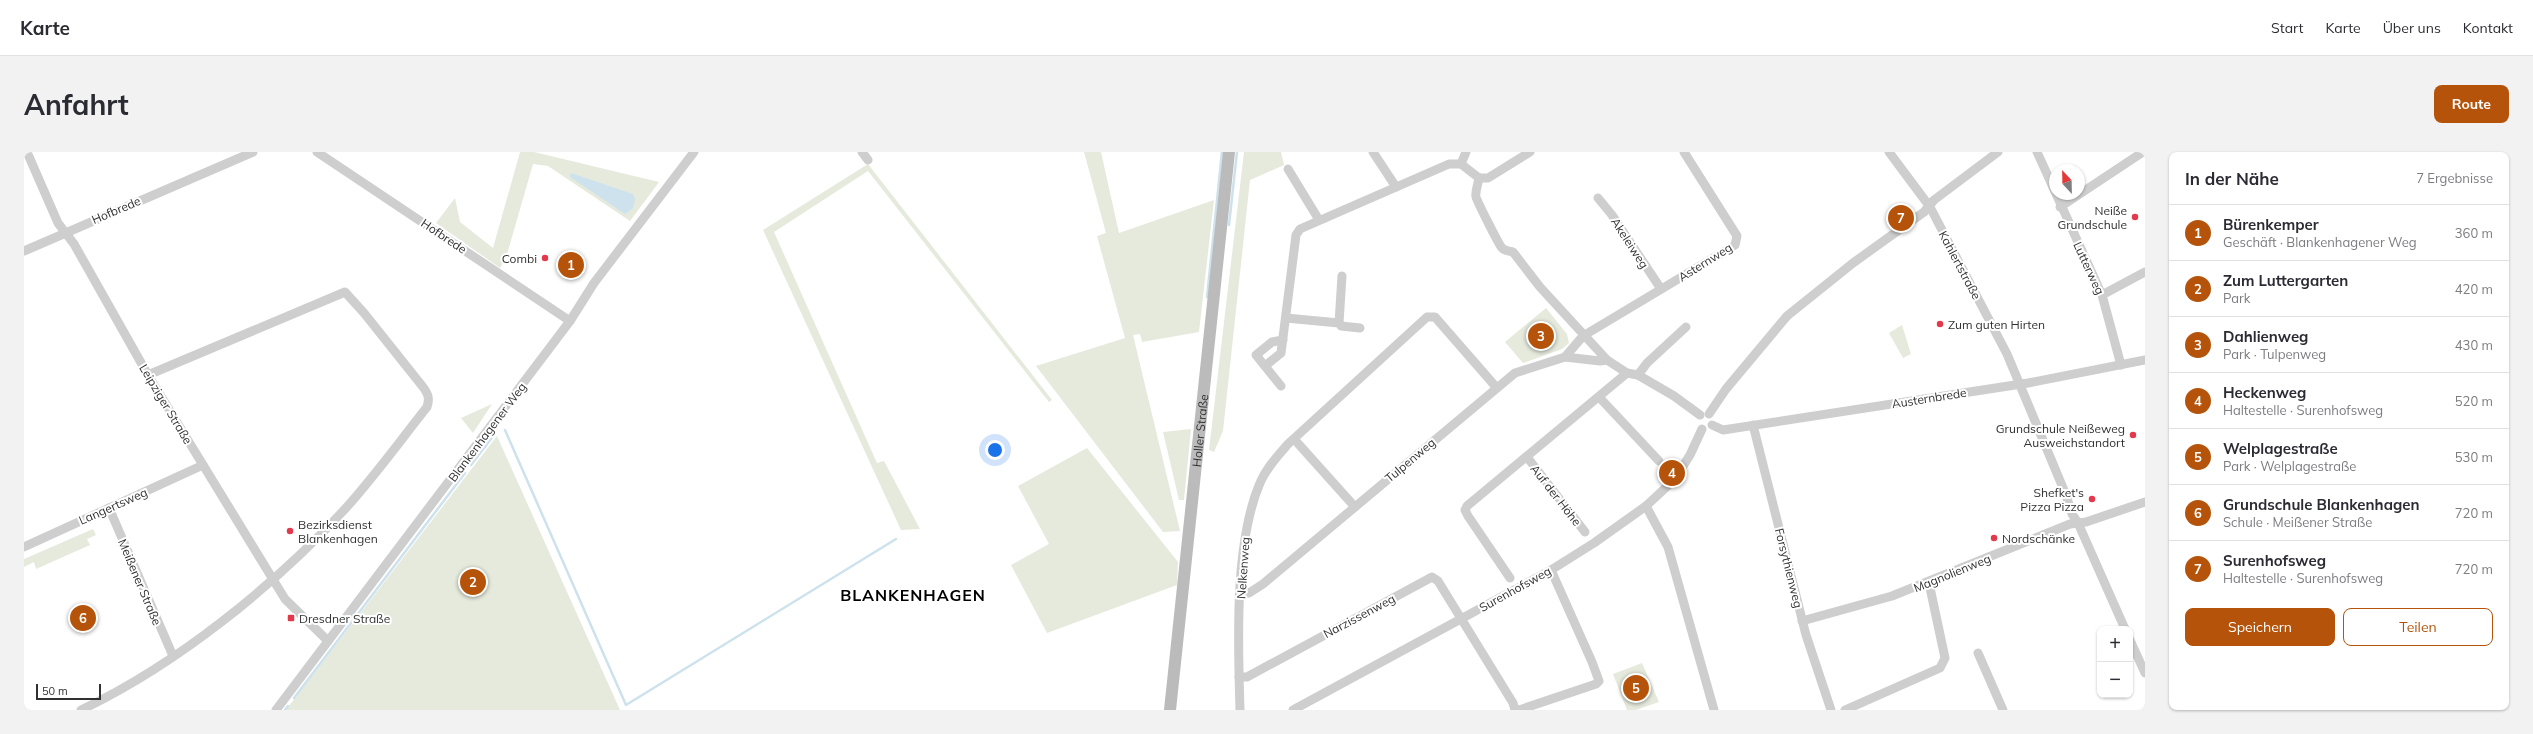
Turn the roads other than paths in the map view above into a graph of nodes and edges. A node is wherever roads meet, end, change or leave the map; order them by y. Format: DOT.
graph roads {
  1 [pos="27,152"];
  2 [pos="252,152"];
  3 [pos="318,152"];
  4 [pos="694,152"];
  5 [pos="862,152"];
  6 [pos="1229,152"];
  7 [pos="1373,152"];
  8 [pos="1466,152"];
  9 [pos="1530,152"];
  10 [pos="1684,152"];
  11 [pos="1889,152"];
  12 [pos="1998,152"];
  13 [pos="2037,152"];
  14 [pos="2143,152"];
  15 [pos="868,160"];
  16 [pos="1462,164"];
  17 [pos="1288,169"];
  18 [pos="1479,178"];
  19 [pos="1396,187"];
  20 [pos="1598,198"];
  21 [pos="1930,207"];
  22 [pos="2060,207"];
  23 [pos="1319,220"];
  24 [pos="66,232"];
  25 [pos="24,251"];
  26 [pos="2145,272"];
  27 [pos="1342,276"];
  28 [pos="1661,289"];
  29 [pos="2102,295"];
  30 [pos="1286,318"];
  31 [pos="570,321"];
  32 [pos="1339,323"];
  33 [pos="1686,327"];
  34 [pos="1360,328"];
  35 [pos="1583,336"];
  36 [pos="1283,340"];
  37 [pos="1565,357"];
  38 [pos="1607,360"];
  39 [pos="2145,360"];
  40 [pos="2121,365"];
  41 [pos="1265,366"];
  42 [pos="1627,373"];
  43 [pos="148,375"];
  44 [pos="1638,375"];
  45 [pos="2020,384"];
  46 [pos="1281,386"];
  47 [pos="1496,387"];
  48 [pos="1599,398"];
  49 [pos="1705,415"];
  50 [pos="1712,425"];
  51 [pos="1753,425"];
  52 [pos="1702,429"];
  53 [pos="1294,439"];
  54 [pos="1527,458"];
  55 [pos="1659,461"];
  56 [pos="203,465"];
  57 [pos="2145,502"];
  58 [pos="1646,506"];
  59 [pos="1354,507"];
  60 [pos="108,508"];
  61 [pos="2078,522"];
  62 [pos="1585,532"];
  63 [pos="24,547"];
  64 [pos="1550,570"];
  65 [pos="272,578"];
  66 [pos="1510,578"];
  67 [pos="1929,583"];
  68 [pos="1241,594"];
  69 [pos="1461,619"];
  70 [pos="1802,621"];
  71 [pos="2124,626"];
  72 [pos="328,641"];
  73 [pos="2133,647"];
  74 [pos="1978,653"];
  75 [pos="173,656"];
  76 [pos="2145,673"];
  77 [pos="1239,678"];
  78 [pos="81,710"];
  79 [pos="276,710"];
  80 [pos="1170,710"];
  81 [pos="1240,710"];
  82 [pos="1293,710"];
  83 [pos="1515,710"];
  84 [pos="1519,710"];
  85 [pos="1714,710"];
  86 [pos="1831,710"];
  87 [pos="1845,710"];
  88 [pos="2003,710"];
  1 -- 24 [label="street, Leipziger Straße"];
  2 -- 24 [label="street, Hofbrede"];
  3 -- 31 [label="street, Hofbrede"];
  4 -- 31 [label="street, Blankenhagener Weg"];
  5 -- 15 [label="street"];
  6 -- 80 [label="street, Holler Straße"];
  7 -- 19 [label="street"];
  8 -- 16 [label="street"];
  9 -- 18 [label="street"];
  10 -- 28 [label="street, Asternweg"];
  11 -- 21 [label="street, Kahlertstraße"];
  12 -- 21 [label="street"];
  13 -- 22 [label="street, Lutterweg"];
  14 -- 22 [label="street"];
  16 -- 18 [label="street"];
  16 -- 19 [label="street"];
  17 -- 23 [label="street"];
  18 -- 35 [label="street"];
  19 -- 23 [label="street"];
  20 -- 28 [label="street, Akeleiweg"];
  21 -- 45 [label="street, Kahlertstraße"];
  21 -- 49 [label="street"];
  22 -- 29 [label="street, Lutterweg"];
  23 -- 30 [label="street"];
  24 -- 25 [label="street, Hofbrede"];
  24 -- 43 [label="street, Leipziger Straße"];
  26 -- 29 [label="street"];
  27 -- 32 [label="street"];
  28 -- 35 [label="street, Asternweg"];
  29 -- 40 [label="street, Lutterweg"];
  30 -- 32 [label="street"];
  30 -- 36 [label="street"];
  31 -- 72 [label="street, Blankenhagener Weg"];
  32 -- 34 [label="street"];
  33 -- 44 [label="street"];
  35 -- 37 [label="street"];
  35 -- 38 [label="street"];
  36 -- 41 [label="street"];
  36 -- 41 [label="street"];
  37 -- 38 [label="street"];
  37 -- 47 [label="street, Tulpenweg"];
  38 -- 42 [label="street"];
  39 -- 40 [label="street, Austernbrede"];
  40 -- 45 [label="street, Austernbrede"];
  41 -- 46 [label="street"];
  42 -- 44 [label="street"];
  42 -- 48 [label="street, Auf der Höhe"];
  43 -- 56 [label="street, Leipziger Straße"];
  43 -- 65 [label="street"];
  44 -- 49 [label="street"];
  45 -- 51 [label="street, Austernbrede"];
  45 -- 61 [label="street, Kahlertstraße"];
  47 -- 53 [label="street, Nelkenweg"];
  47 -- 59 [label="street, Tulpenweg"];
  48 -- 54 [label="street, Auf der Höhe"];
  48 -- 55 [label="street"];
  49 -- 50 [label="street"];
  49 -- 52 [label="street"];
  50 -- 51 [label="street, Austernbrede"];
  50 -- 52 [label="street"];
  51 -- 70 [label="street, Forsythienweg"];
  52 -- 58 [label="street, Surenhofsweg"];
  53 -- 59 [label="street"];
  53 -- 68 [label="street, Nelkenweg"];
  54 -- 62 [label="street, Auf der Höhe"];
  54 -- 66 [label="street, Auf der Höhe"];
  56 -- 60 [label="street, Langertsweg"];
  56 -- 65 [label="street, Leipziger Straße"];
  57 -- 61 [label="street, Magnolienweg"];
  58 -- 64 [label="street, Surenhofsweg"];
  58 -- 85 [label="street"];
  59 -- 68 [label="street, Tulpenweg"];
  60 -- 63 [label="street, Langertsweg"];
  60 -- 75 [label="street, Meißener Straße"];
  61 -- 67 [label="street, Magnolienweg"];
  61 -- 71 [label="street, Kahlertstraße"];
  64 -- 69 [label="street, Surenhofsweg"];
  64 -- 84 [label="street"];
  65 -- 72 [label="street, Leipziger Straße"];
  65 -- 75 [label="street"];
  67 -- 70 [label="street, Magnolienweg"];
  67 -- 87 [label="street"];
  68 -- 77 [label="street, Nelkenweg"];
  69 -- 77 [label="street, Narzissenweg"];
  69 -- 82 [label="street, Surenhofsweg"];
  69 -- 83 [label="street"];
  70 -- 86 [label="street, Forsythienweg"];
  72 -- 79 [label="street, Blankenhagener Weg"];
  73 -- 76 [label="street"];
  74 -- 88 [label="street"];
  75 -- 78 [label="street"];
  77 -- 81 [label="street, Nelkenweg"];
}
